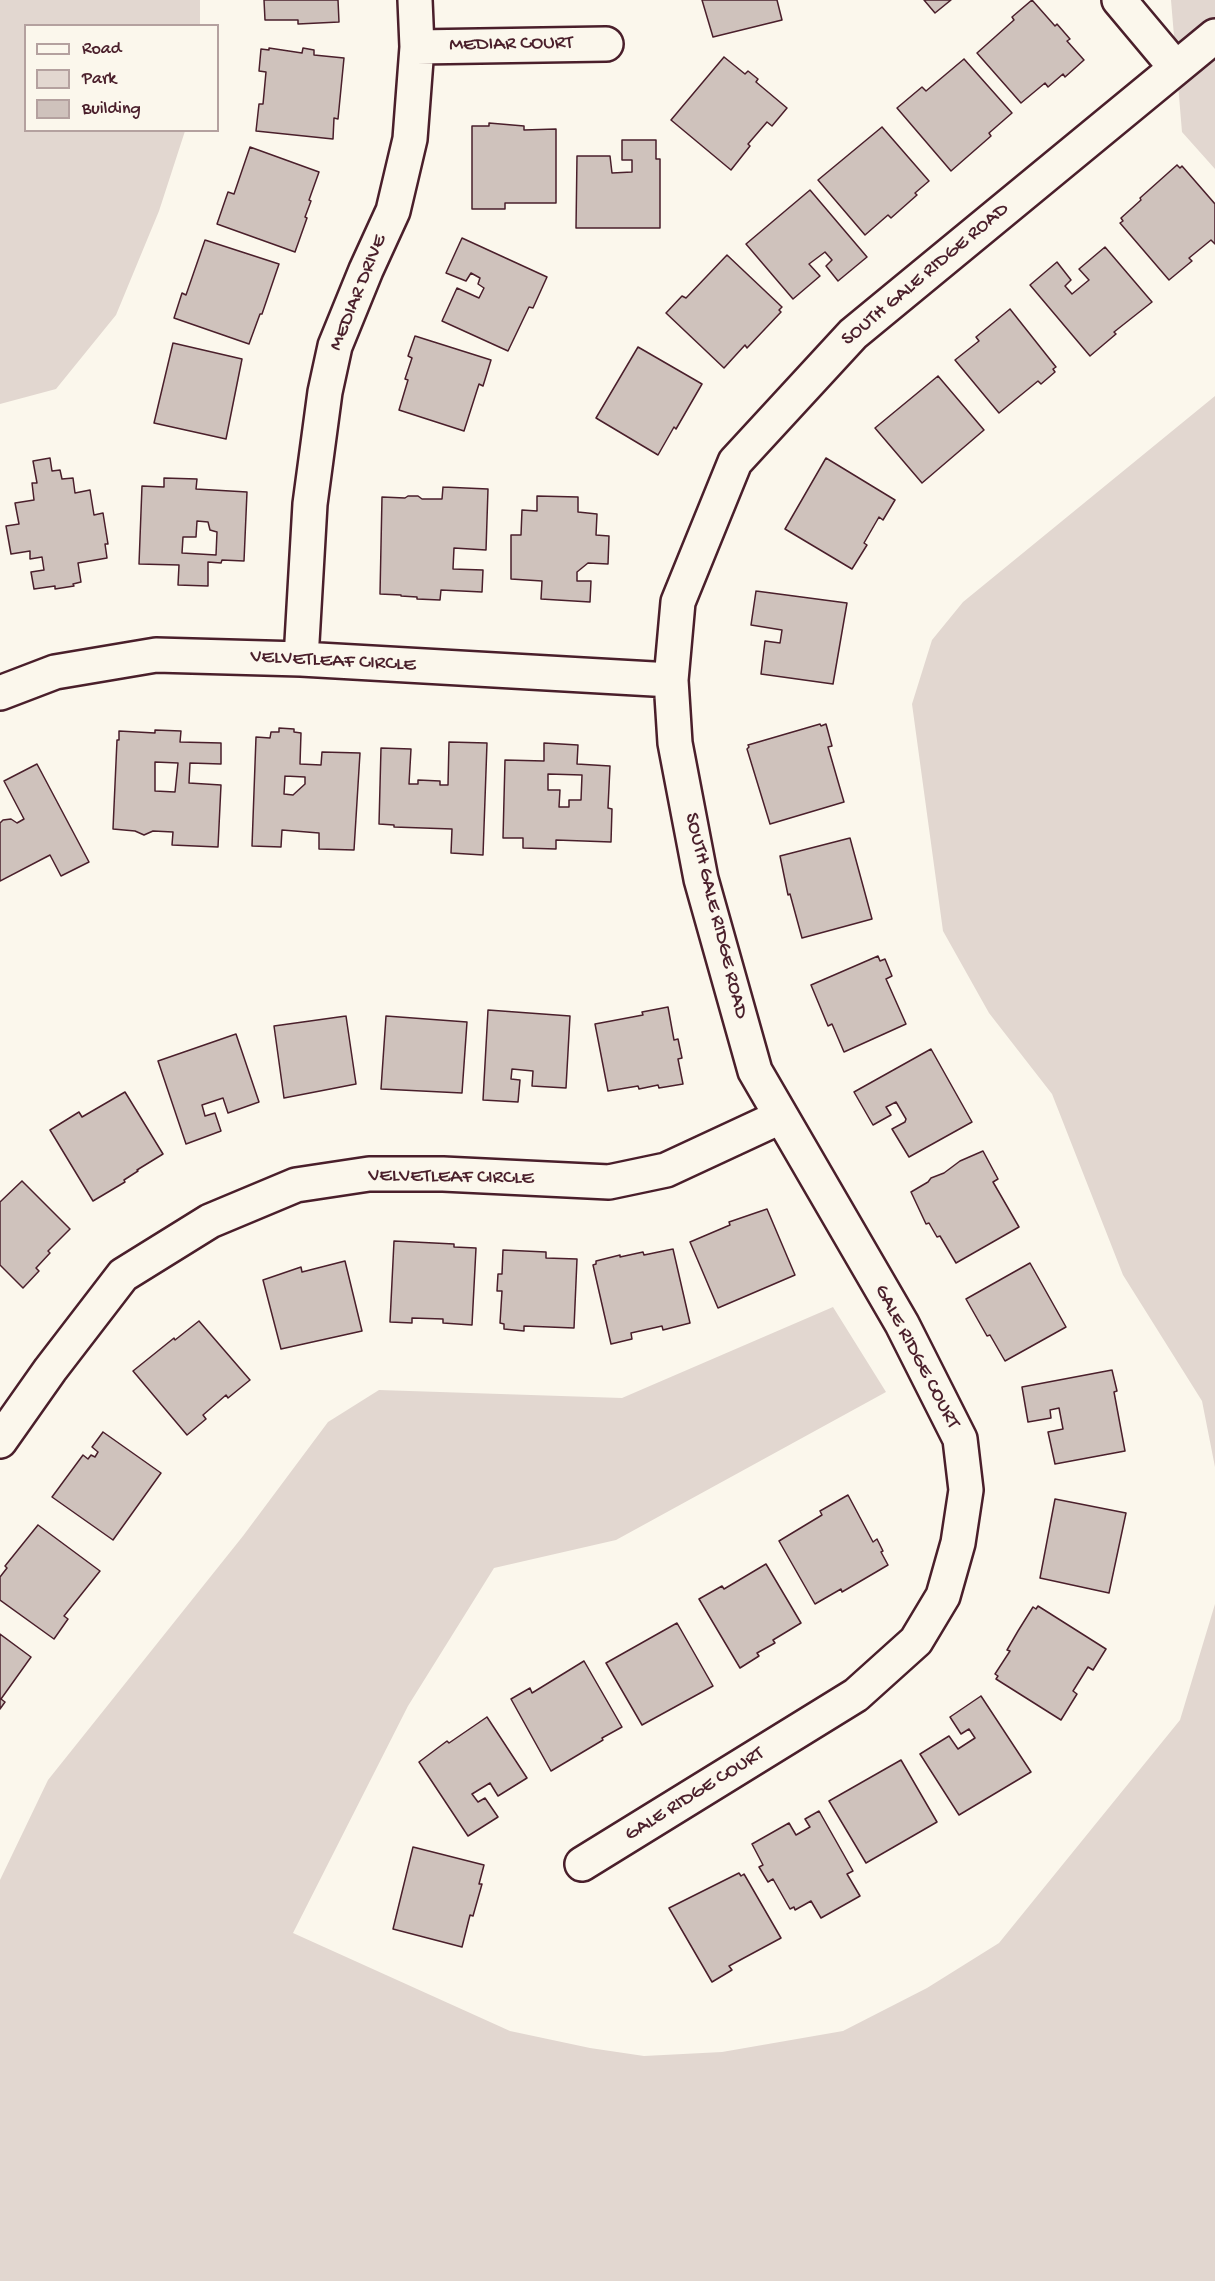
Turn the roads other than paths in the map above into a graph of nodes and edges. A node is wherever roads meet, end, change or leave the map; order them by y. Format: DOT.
graph roads {
  1 [pos="415,0"];
  2 [pos="1119,0"];
  3 [pos="1215,36"];
  4 [pos="606,44"];
  5 [pos="417,47"];
  6 [pos="1176,68"];
  7 [pos="301,659"];
  8 [pos="671,680"];
  9 [pos="0,693"];
  10 [pos="780,1117"];
  11 [pos="0,1441"];
  12 [pos="582,1864"];
  1 -- 5 [label="street, MEDIAR DRIVE"];
  2 -- 6 [label="street"];
  3 -- 6 [label="street, SOUTH GALE RIDGE ROAD"];
  4 -- 5 [label="street, MEDIAR COURT"];
  5 -- 7 [label="street, MEDIAR DRIVE"];
  6 -- 8 [label="street, SOUTH GALE RIDGE ROAD"];
  7 -- 8 [label="street, VELVETLEAF CIRCLE"];
  7 -- 9 [label="street, VELVETLEAF CIRCLE"];
  8 -- 10 [label="street, SOUTH GALE RIDGE ROAD"];
  10 -- 11 [label="street, VELVETLEAF CIRCLE"];
  10 -- 12 [label="street, GALE RIDGE COURT"];
}
